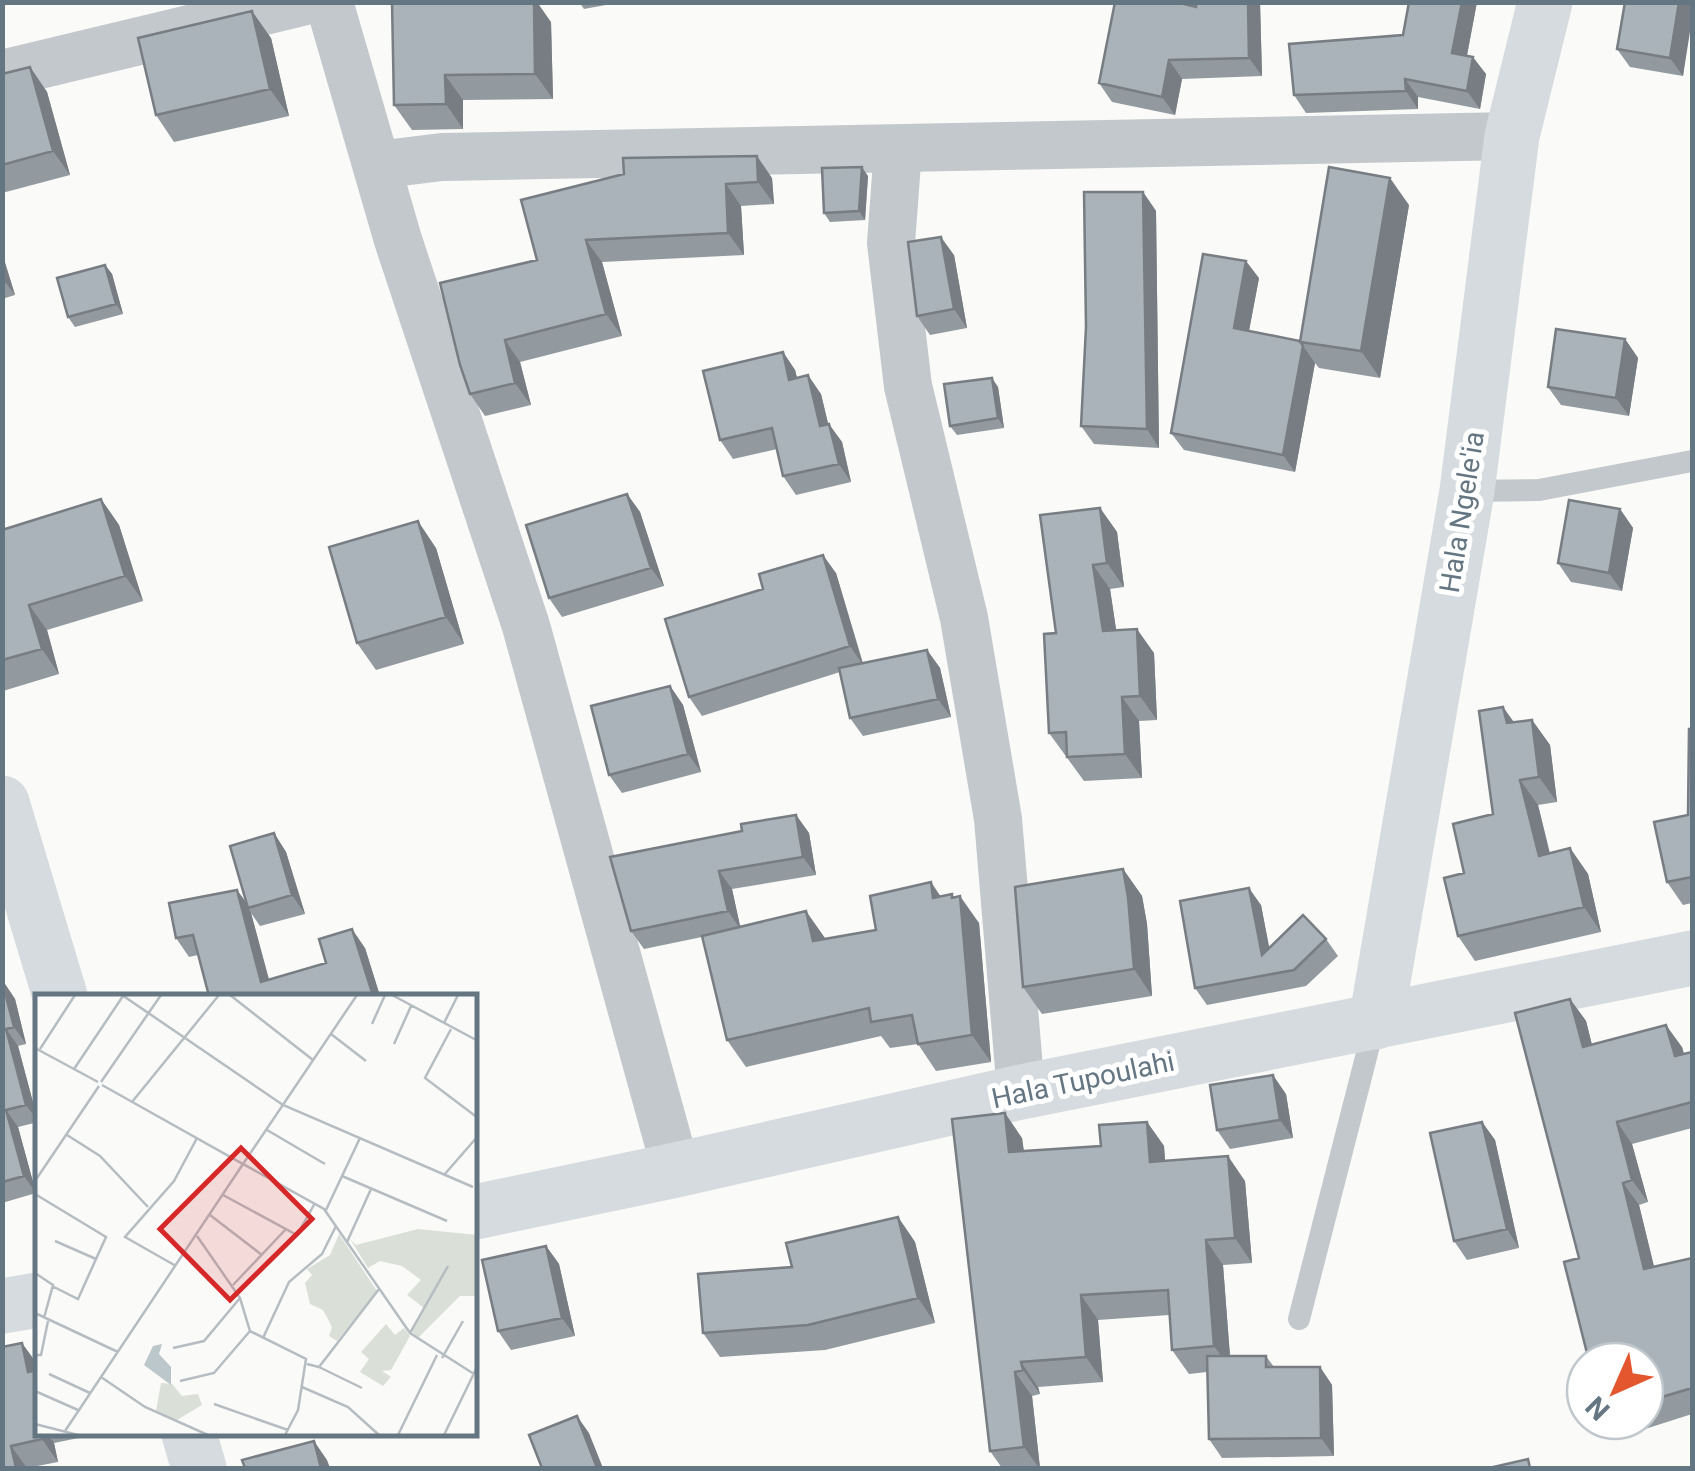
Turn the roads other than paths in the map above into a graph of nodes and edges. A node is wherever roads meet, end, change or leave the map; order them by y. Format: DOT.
graph roads {
  1 [pos="302,2"];
  2 [pos="329,2"];
  3 [pos="1545,2"];
  4 [pos="2,74"];
  5 [pos="1512,136"];
  6 [pos="898,149"];
  7 [pos="377,165"];
  8 [pos="1692,461"];
  9 [pos="1467,491"];
  10 [pos="2,803"];
  11 [pos="1692,958"];
  12 [pos="59,994"];
  13 [pos="1376,1022"];
  14 [pos="1021,1092"];
  15 [pos="676,1170"];
  16 [pos="478,1211"];
  17 [pos="35,1300"];
  18 [pos="2,1306"];
  19 [pos="1299,1319"];
  20 [pos="190,1436"];
  21 [pos="200,1468"];
  1 -- 4 [label="street"];
  2 -- 7 [label="street"];
  3 -- 5 [label="street, Hala Ngele'ia"];
  5 -- 6 [label="street"];
  5 -- 9 [label="street, Hala Ngele'ia"];
  6 -- 7 [label="street"];
  6 -- 14 [label="street"];
  7 -- 15 [label="street"];
  8 -- 9 [label="lane"];
  9 -- 13 [label="street, Hala Ngele'ia"];
  10 -- 12 [label="street"];
  11 -- 13 [label="street, Hala Tupoulahi"];
  13 -- 14 [label="street, Hala Tupoulahi"];
  13 -- 19 [label="lane"];
  14 -- 15 [label="street, Hala Tupoulahi"];
  15 -- 16 [label="street, Hala Tupoulahi"];
  17 -- 18 [label="street"];
  20 -- 21 [label="street"];
}
